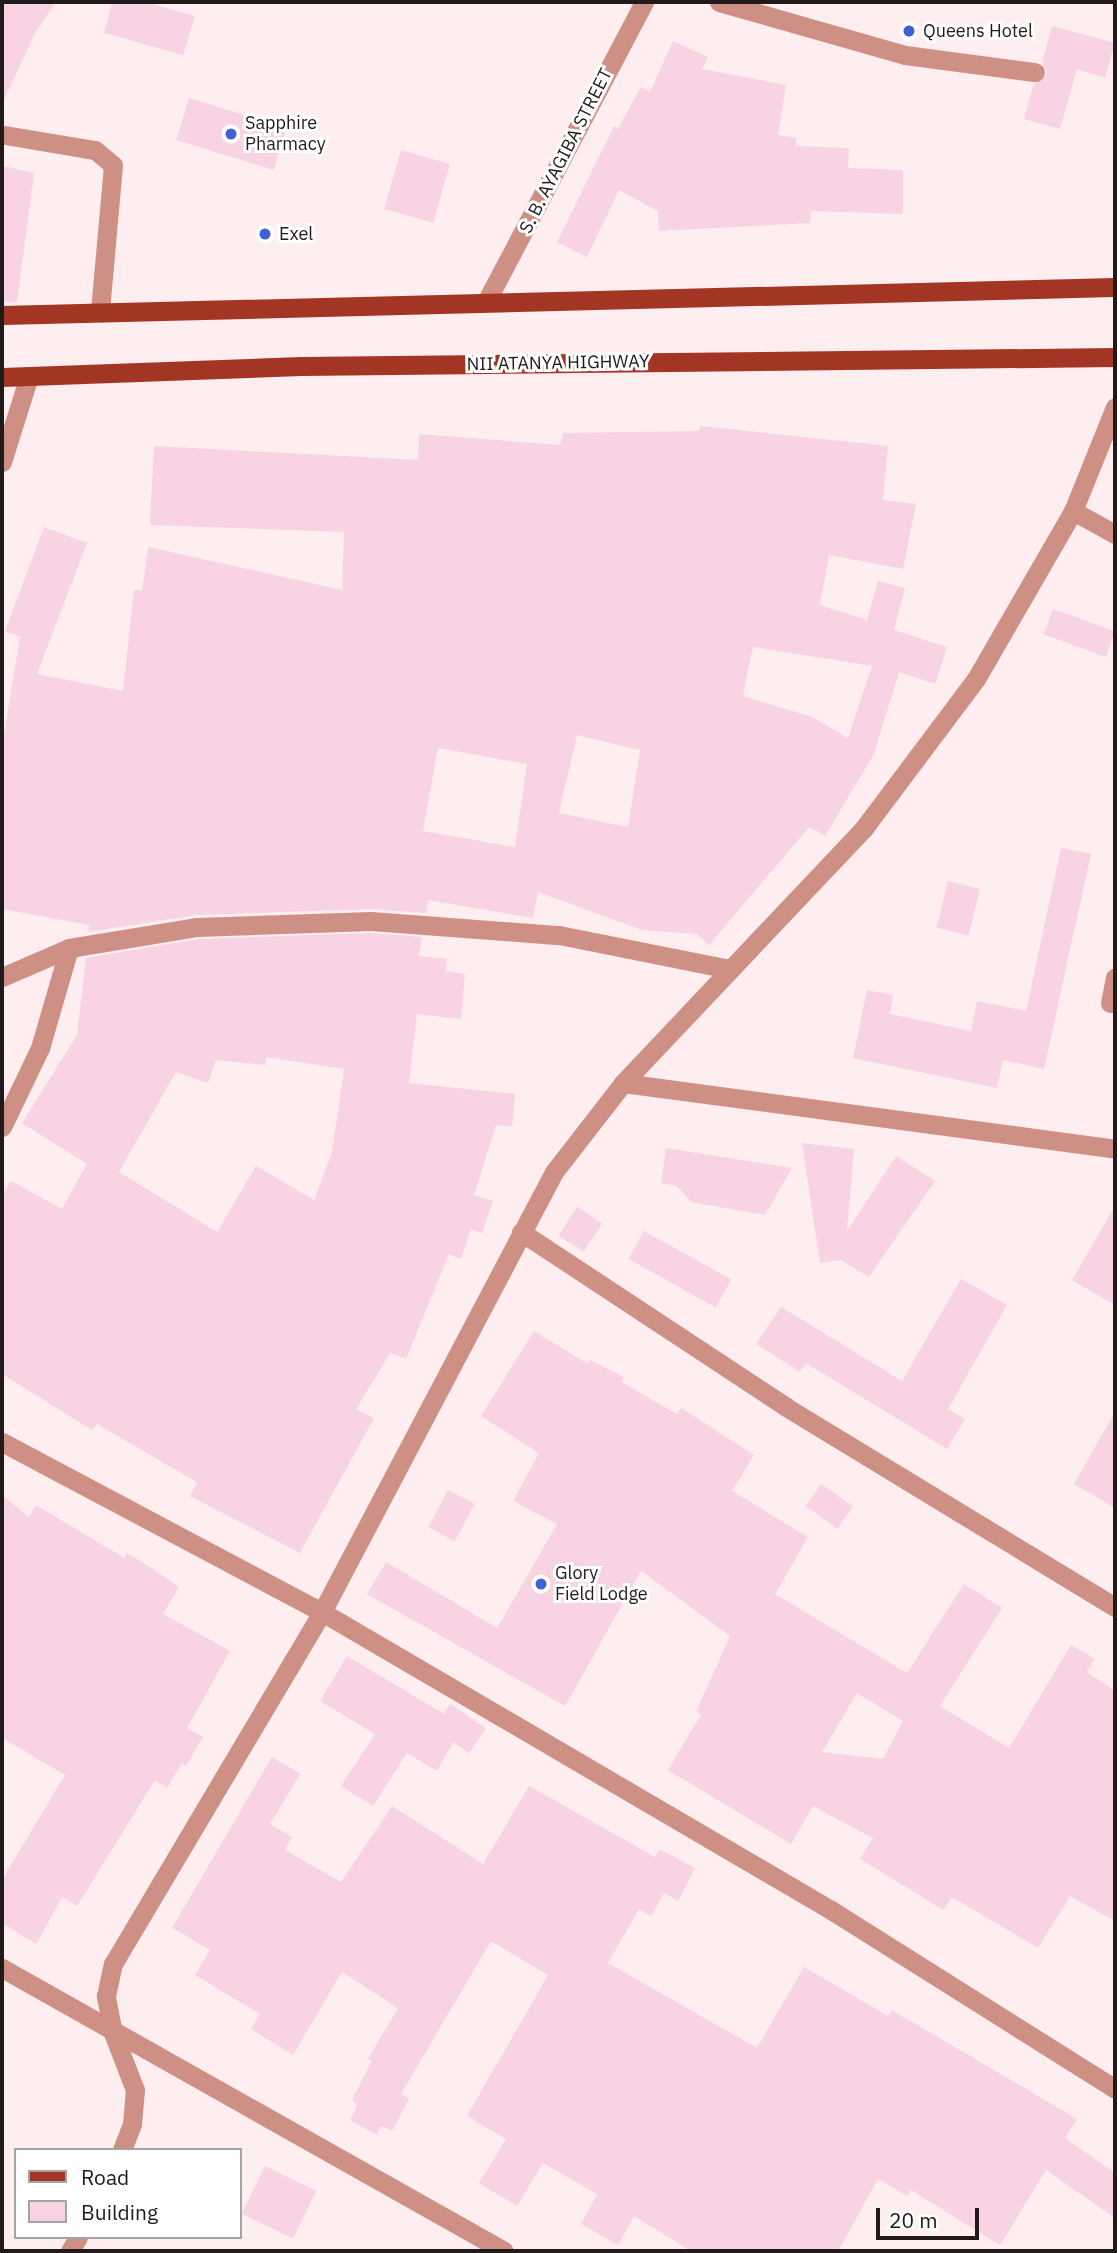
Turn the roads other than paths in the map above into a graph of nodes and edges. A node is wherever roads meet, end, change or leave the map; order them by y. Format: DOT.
graph roads {
  1 [pos="644,2"];
  2 [pos="719,2"];
  3 [pos="1034,72"];
  4 [pos="5,135"];
  5 [pos="1115,287"];
  6 [pos="487,300"];
  7 [pos="100,312"];
  8 [pos="2,315"];
  9 [pos="1115,357"];
  10 [pos="29,376"];
  11 [pos="2,377"];
  12 [pos="1115,407"];
  13 [pos="2,462"];
  14 [pos="1073,511"];
  15 [pos="1115,534"];
  16 [pos="69,948"];
  17 [pos="729,969"];
  18 [pos="2,977"];
  19 [pos="1115,977"];
  20 [pos="1110,1003"];
  21 [pos="623,1083"];
  22 [pos="2,1127"];
  23 [pos="1115,1149"];
  24 [pos="521,1232"];
  25 [pos="2,1442"];
  26 [pos="1115,1607"];
  27 [pos="322,1612"];
  28 [pos="2,1968"];
  29 [pos="113,2034"];
  30 [pos="1115,2089"];
  31 [pos="123,2148"];
  32 [pos="504,2251"];
  1 -- 6 [label="street, S. B. AYAGIBA STREET"];
  2 -- 3 [label="street"];
  4 -- 7 [label="street"];
  5 -- 6 [label="main road"];
  6 -- 7 [label="main road"];
  7 -- 8 [label="main road"];
  9 -- 10 [label="main road, NII ATANYA HIGHWAY"];
  10 -- 11 [label="main road, NII ATANYA HIGHWAY"];
  10 -- 13 [label="street"];
  12 -- 14 [label="street"];
  14 -- 15 [label="street"];
  14 -- 17 [label="street"];
  16 -- 17 [label="street"];
  16 -- 18 [label="street"];
  16 -- 22 [label="street"];
  17 -- 21 [label="street"];
  19 -- 20 [label="street"];
  21 -- 23 [label="street"];
  21 -- 24 [label="street"];
  24 -- 26 [label="street"];
  24 -- 27 [label="street"];
  25 -- 27 [label="street"];
  27 -- 29 [label="street"];
  27 -- 30 [label="street"];
  28 -- 29 [label="street"];
  29 -- 31 [label="street"];
  29 -- 32 [label="street"];
}
